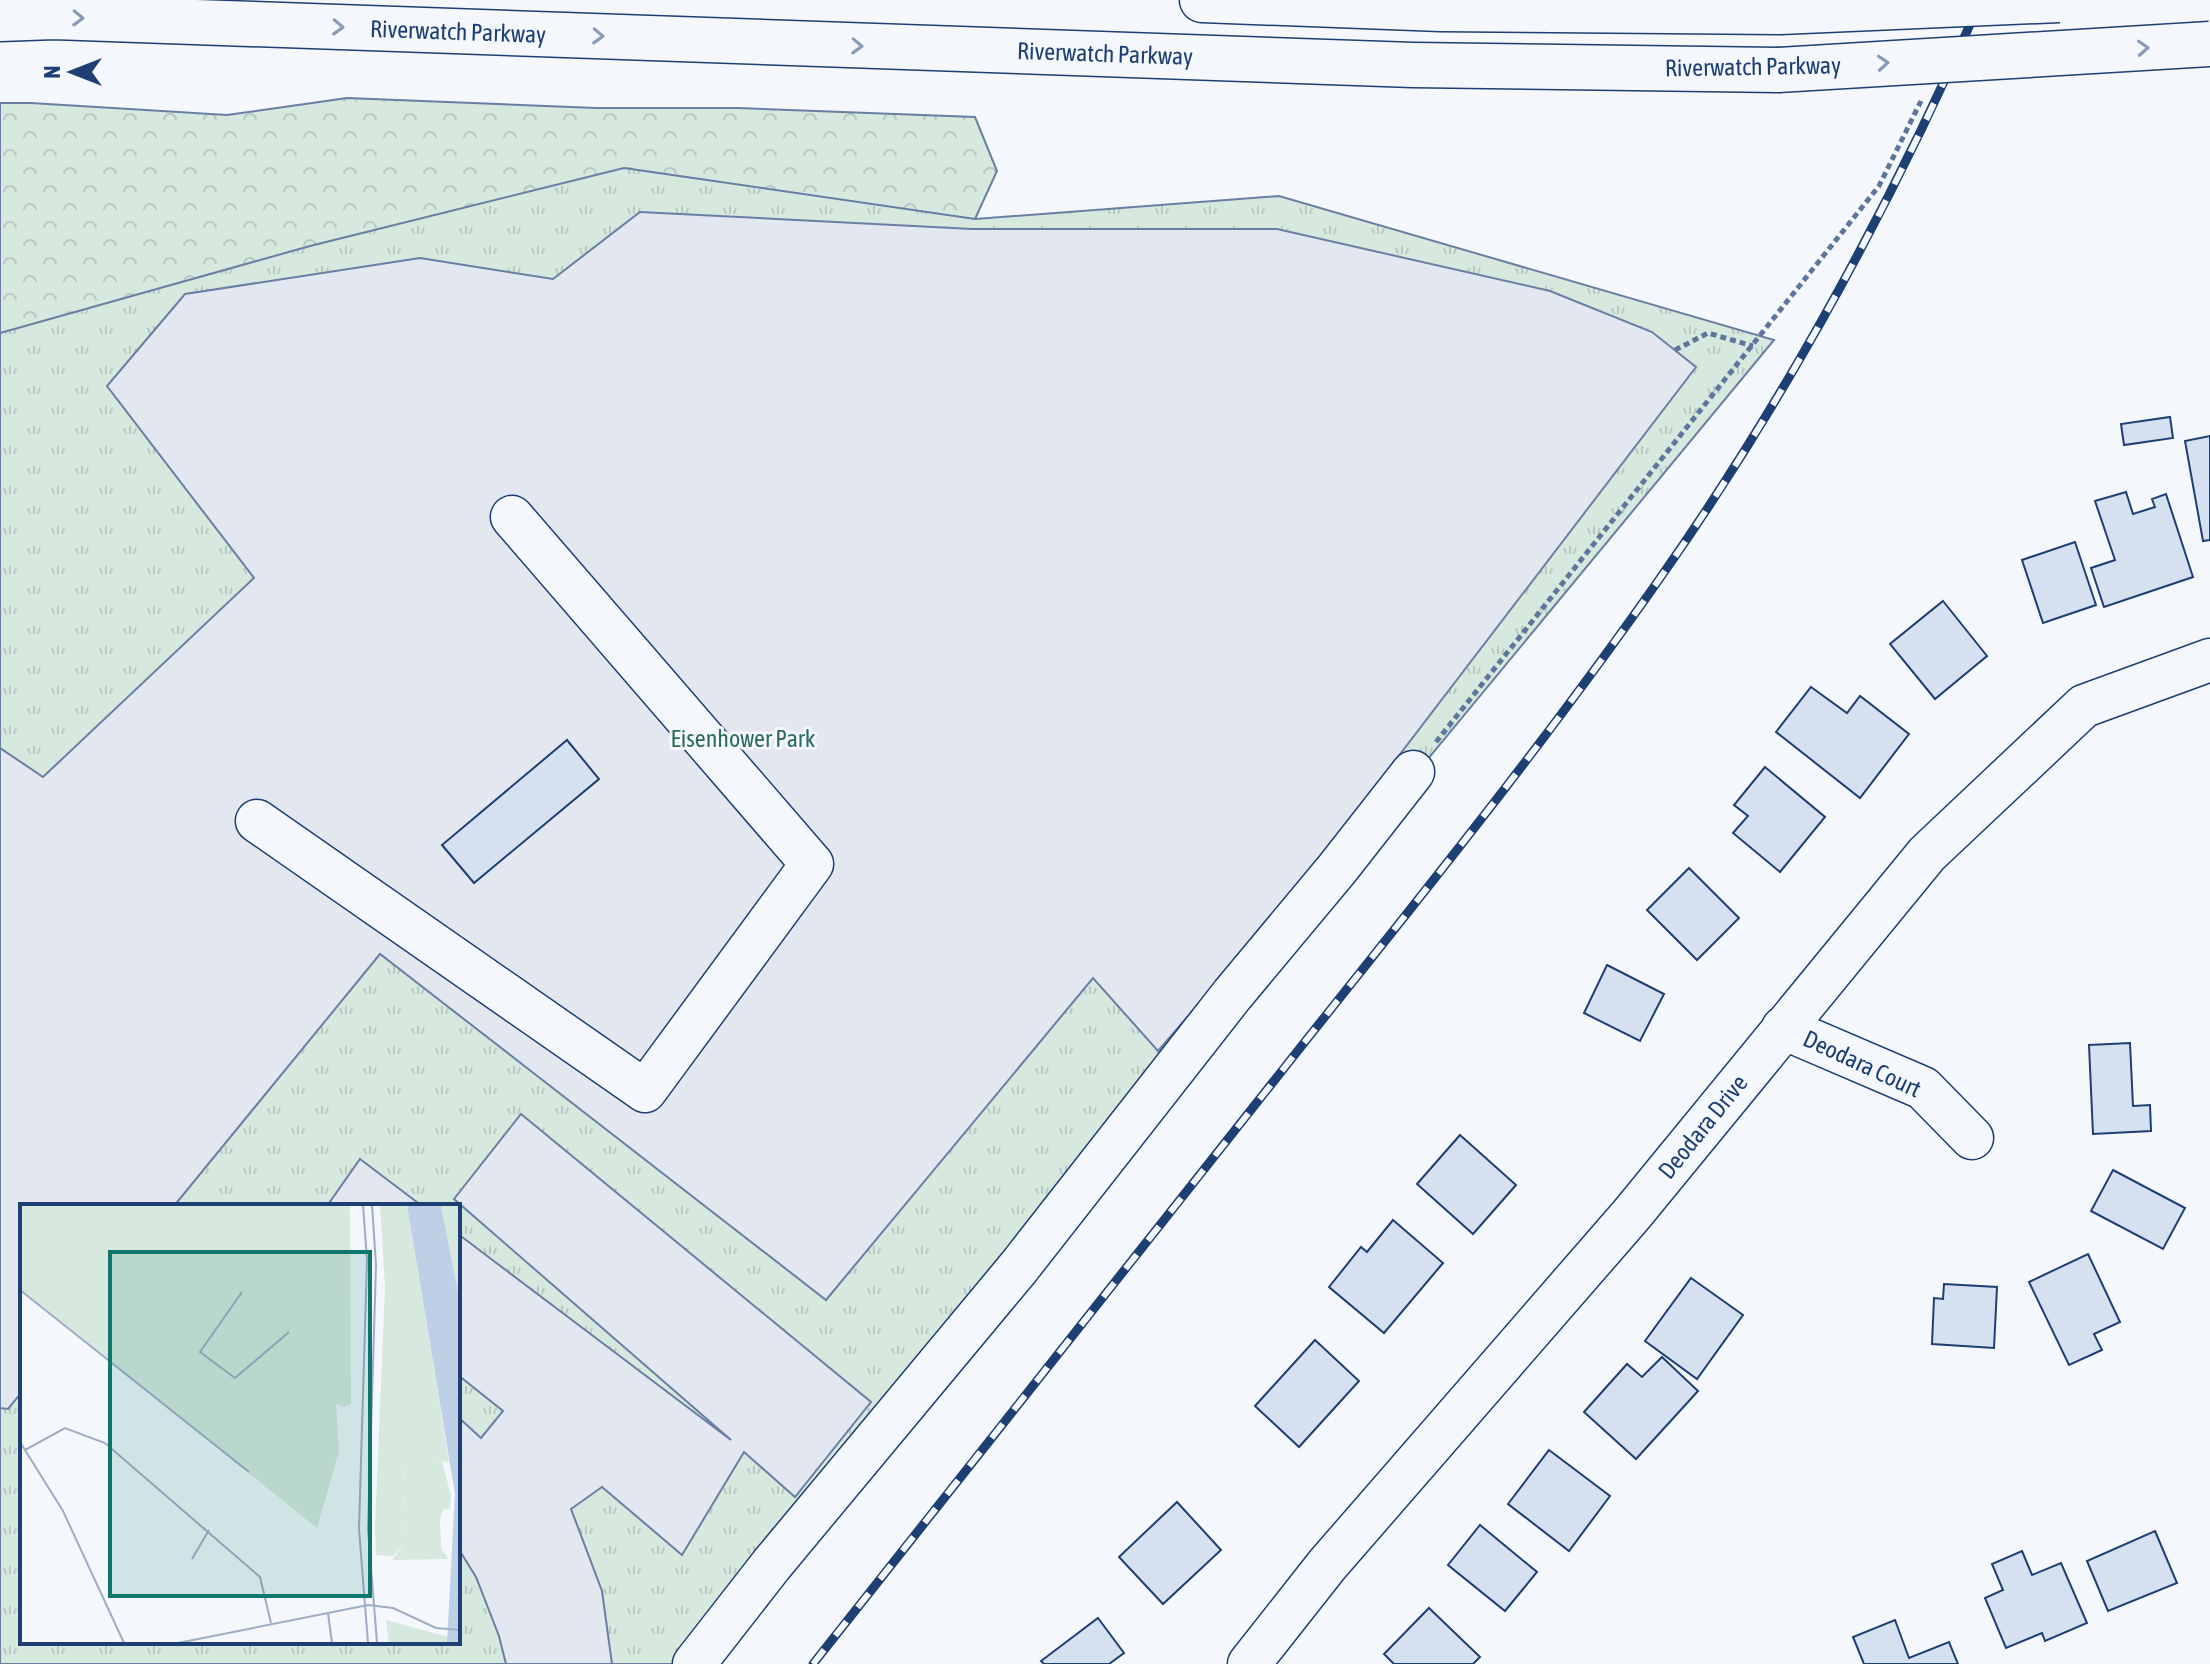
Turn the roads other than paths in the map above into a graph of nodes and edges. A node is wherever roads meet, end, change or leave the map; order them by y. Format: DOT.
graph roads {
  1 [pos="1202,0"];
  2 [pos="2059,0"];
  3 [pos="0,19"];
  4 [pos="2210,44"];
  5 [pos="512,517"];
  6 [pos="2210,660"];
  7 [pos="1413,772"];
  8 [pos="257,821"];
  9 [pos="1783,1028"];
  10 [pos="1972,1138"];
  11 [pos="694,1664"];
  12 [pos="1249,1664"];
  1 -- 2 [label="main road, bridge"];
  3 -- 4 [label="main road, Riverwatch Parkway, one-way, bridge"];
  5 -- 8 [label="street"];
  6 -- 9 [label="street, Deodara Drive"];
  7 -- 11 [label="street"];
  9 -- 10 [label="street, Deodara Court"];
  9 -- 12 [label="street, Deodara Drive"];
}
